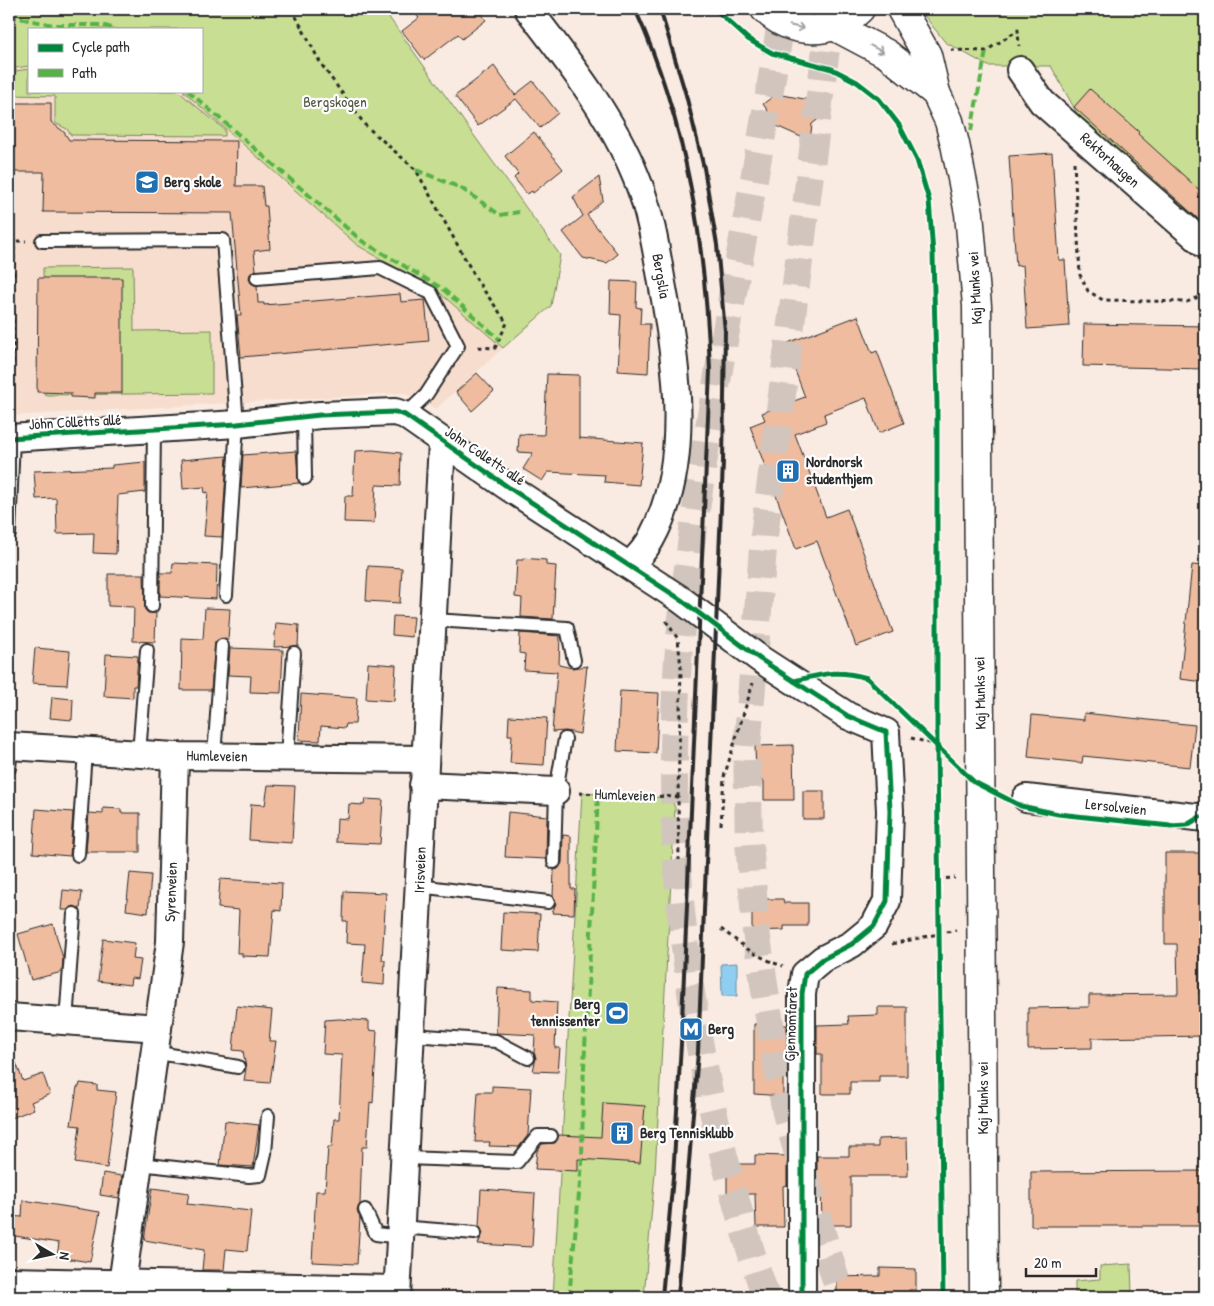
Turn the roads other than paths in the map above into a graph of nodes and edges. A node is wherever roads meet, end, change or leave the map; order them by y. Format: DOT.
graph roads {
  1 [pos="528,9"];
  2 [pos="765,9"];
  3 [pos="860,9"];
  4 [pos="901,9"];
  5 [pos="834,26"];
  6 [pos="1020,70"];
  7 [pos="936,93"];
  8 [pos="42,241"];
  9 [pos="1205,245"];
  10 [pos="257,278"];
  11 [pos="405,415"];
  12 [pos="304,417"];
  13 [pos="237,424"];
  14 [pos="154,429"];
  15 [pos="11,438"];
  16 [pos="442,443"];
  17 [pos="305,478"];
  18 [pos="9,534"];
  19 [pos="630,566"];
  20 [pos="226,595"];
  21 [pos="152,606"];
  22 [pos="433,620"];
  23 [pos="222,646"];
  24 [pos="147,650"];
  25 [pos="294,653"];
  26 [pos="574,660"];
  27 [pos="886,732"];
  28 [pos="565,739"];
  29 [pos="85,751"];
  30 [pos="10,753"];
  31 [pos="139,754"];
  32 [pos="175,756"];
  33 [pos="214,756"];
  34 [pos="287,757"];
  35 [pos="425,759"];
  36 [pos="423,785"];
  37 [pos="556,791"];
  38 [pos="1026,798"];
  39 [pos="1205,818"];
  40 [pos="78,855"];
  41 [pos="554,862"];
  42 [pos="419,886"];
  43 [pos="548,902"];
  44 [pos="74,914"];
  45 [pos="9,1017"];
  46 [pos="66,1021"];
  47 [pos="412,1035"];
  48 [pos="156,1040"];
  49 [pos="528,1058"];
  50 [pos="238,1067"];
  51 [pos="268,1116"];
  52 [pos="551,1136"];
  53 [pos="405,1158"];
  54 [pos="139,1164"];
  55 [pos="365,1210"];
  56 [pos="475,1233"];
  57 [pos="400,1237"];
  58 [pos="9,1281"];
  59 [pos="122,1284"];
  60 [pos="397,1293"];
  61 [pos="802,1297"];
  62 [pos="984,1297"];
  1 -- 19 [label="street, Bergslia"];
  2 -- 5 [label="main road, one-way"];
  3 -- 5 [label="main road"];
  4 -- 7 [label="main road, Kaj Munks vei"];
  5 -- 7 [label="main road, Kaj Munks vei, one-way"];
  6 -- 9 [label="street, Rektorhaugen"];
  7 -- 62 [label="main road, Kaj Munks vei"];
  8 -- 13 [label="lane"];
  10 -- 11 [label="lane"];
  11 -- 12 [label="street, John Colletts allé"];
  11 -- 16 [label="street, John Colletts allé"];
  12 -- 13 [label="street, John Colletts allé"];
  12 -- 17 [label="lane"];
  13 -- 14 [label="street, John Colletts allé"];
  13 -- 20 [label="lane"];
  14 -- 15 [label="street, John Colletts allé"];
  14 -- 21 [label="lane"];
  15 -- 18 [label="lane"];
  16 -- 19 [label="street, John Colletts allé"];
  16 -- 22 [label="street, Irisveien"];
  19 -- 27 [label="street, John Colletts allé"];
  22 -- 26 [label="lane"];
  22 -- 35 [label="street, Irisveien"];
  23 -- 33 [label="lane"];
  24 -- 31 [label="lane"];
  25 -- 34 [label="lane"];
  27 -- 61 [label="street, Gjennomfaret"];
  28 -- 37 [label="lane"];
  29 -- 30 [label="street, Humleveien"];
  29 -- 31 [label="street, Humleveien"];
  29 -- 40 [label="lane"];
  31 -- 32 [label="street, Humleveien"];
  32 -- 33 [label="street, Humleveien"];
  32 -- 48 [label="street, Syrenveien"];
  33 -- 34 [label="street, Humleveien"];
  34 -- 35 [label="street, Humleveien"];
  35 -- 36 [label="street, Irisveien"];
  36 -- 37 [label="street"];
  36 -- 42 [label="street, Irisveien"];
  37 -- 41 [label="lane"];
  38 -- 39 [label="street, Lersolveien"];
  42 -- 43 [label="lane"];
  42 -- 47 [label="street, Irisveien"];
  44 -- 46 [label="lane"];
  45 -- 46 [label="street"];
  46 -- 48 [label="street"];
  47 -- 49 [label="lane"];
  47 -- 53 [label="street, Irisveien"];
  48 -- 50 [label="lane"];
  48 -- 54 [label="street, Syrenveien"];
  51 -- 54 [label="lane"];
  52 -- 53 [label="lane"];
  53 -- 57 [label="street, Irisveien"];
  54 -- 59 [label="street, Syrenveien"];
  55 -- 57 [label="lane"];
  56 -- 57 [label="lane"];
  57 -- 60 [label="street, Irisveien"];
  58 -- 59 [label="street"];
  59 -- 60 [label="street"];
}
